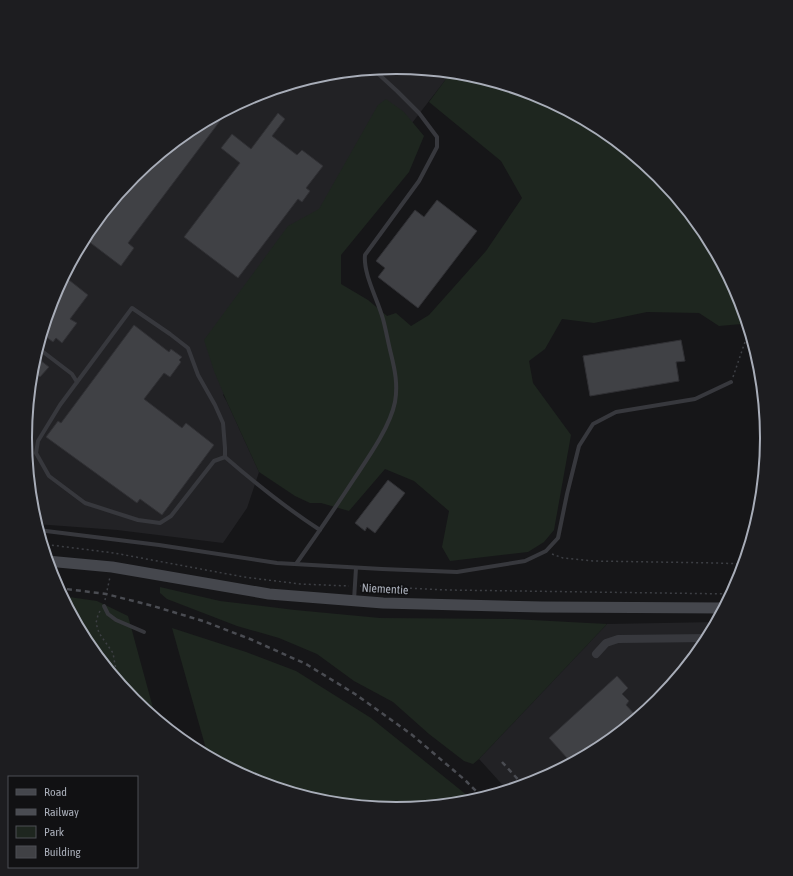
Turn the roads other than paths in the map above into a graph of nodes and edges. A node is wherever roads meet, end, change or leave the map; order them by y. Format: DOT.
graph roads {
  1 [pos="378,74"];
  2 [pos="42,351"];
  3 [pos="77,382"];
  4 [pos="731,382"];
  5 [pos="225,456"];
  6 [pos="320,530"];
  7 [pos="44,531"];
  8 [pos="54,562"];
  9 [pos="296,564"];
  10 [pos="356,568"];
  11 [pos="354,601"];
  12 [pos="104,606"];
  13 [pos="718,608"];
  14 [pos="144,632"];
  15 [pos="702,638"];
  16 [pos="596,654"];
  1 -- 6 [label="lane"];
  2 -- 3 [label="lane"];
  3 -- 5 [label="lane"];
  3 -- 5 [label="lane"];
  4 -- 10 [label="lane"];
  5 -- 6 [label="lane"];
  6 -- 9 [label="lane"];
  7 -- 9 [label="lane"];
  8 -- 11 [label="main road, Niementie"];
  9 -- 10 [label="lane"];
  10 -- 11 [label="lane"];
  11 -- 13 [label="main road, Niementie"];
  12 -- 14 [label="lane"];
  15 -- 16 [label="street"];
}
